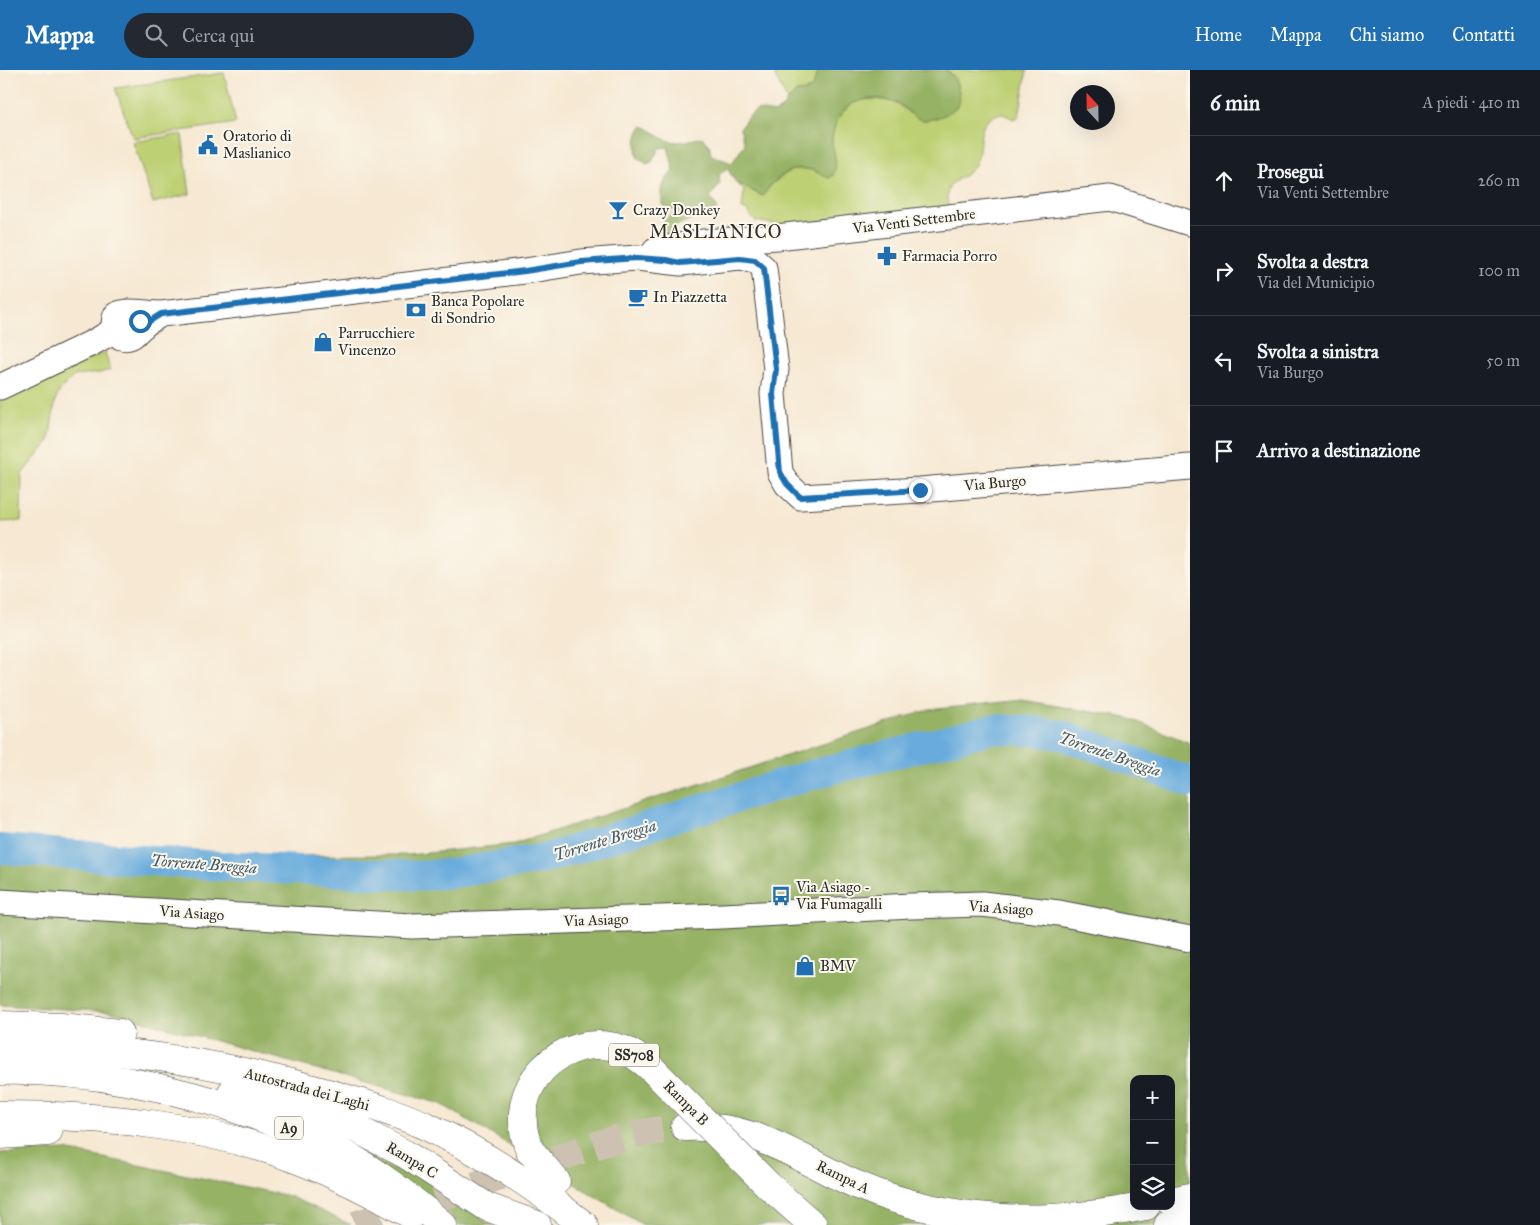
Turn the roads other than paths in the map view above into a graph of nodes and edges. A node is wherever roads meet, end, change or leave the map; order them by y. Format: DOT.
graph roads {
  1 [pos="1190,223"];
  2 [pos="637,258"];
  3 [pos="0,387"];
  4 [pos="1190,467"];
  5 [pos="800,497"];
  6 [pos="0,902"];
  7 [pos="1190,939"];
  8 [pos="0,1025"];
  9 [pos="0,1046"];
  10 [pos="0,1071"];
  11 [pos="114,1078"];
  12 [pos="304,1086"];
  13 [pos="0,1115"];
  14 [pos="685,1127"];
  15 [pos="0,1135"];
  16 [pos="258,1147"];
  17 [pos="1190,1197"];
  18 [pos="1175,1200"];
  19 [pos="1130,1209"];
  20 [pos="1190,1218"];
  21 [pos="428,1225"];
  22 [pos="443,1225"];
  23 [pos="536,1225"];
  24 [pos="584,1225"];
  25 [pos="601,1225"];
  26 [pos="813,1225"];
  27 [pos="1168,1225"];
  1 -- 2 [label="street, Via Venti Settembre"];
  2 -- 3 [label="street, Via Venti Settembre"];
  2 -- 5 [label="street, Via Venti Settembre"];
  4 -- 5 [label="street, Via Burgo"];
  6 -- 7 [label="street, Via Asiago"];
  8 -- 12 [label="main road"];
  9 -- 12 [label="main road, Autostrada dei Laghi"];
  10 -- 11 [label="main road, A9"];
  11 -- 22 [label="main road, A9"];
  11 -- 23 [label="main road, Rampa C"];
  12 -- 24 [label="main road, Autostrada dei Laghi"];
  13 -- 16 [label="main road"];
  14 -- 19 [label="main road, Rampa A"];
  15 -- 16 [label="main road"];
  16 -- 21 [label="main road"];
  17 -- 18 [label="main road"];
  20 -- 27 [label="main road"];
  25 -- 26 [label="main road, Rampa B / SS708, bridge"];
}
